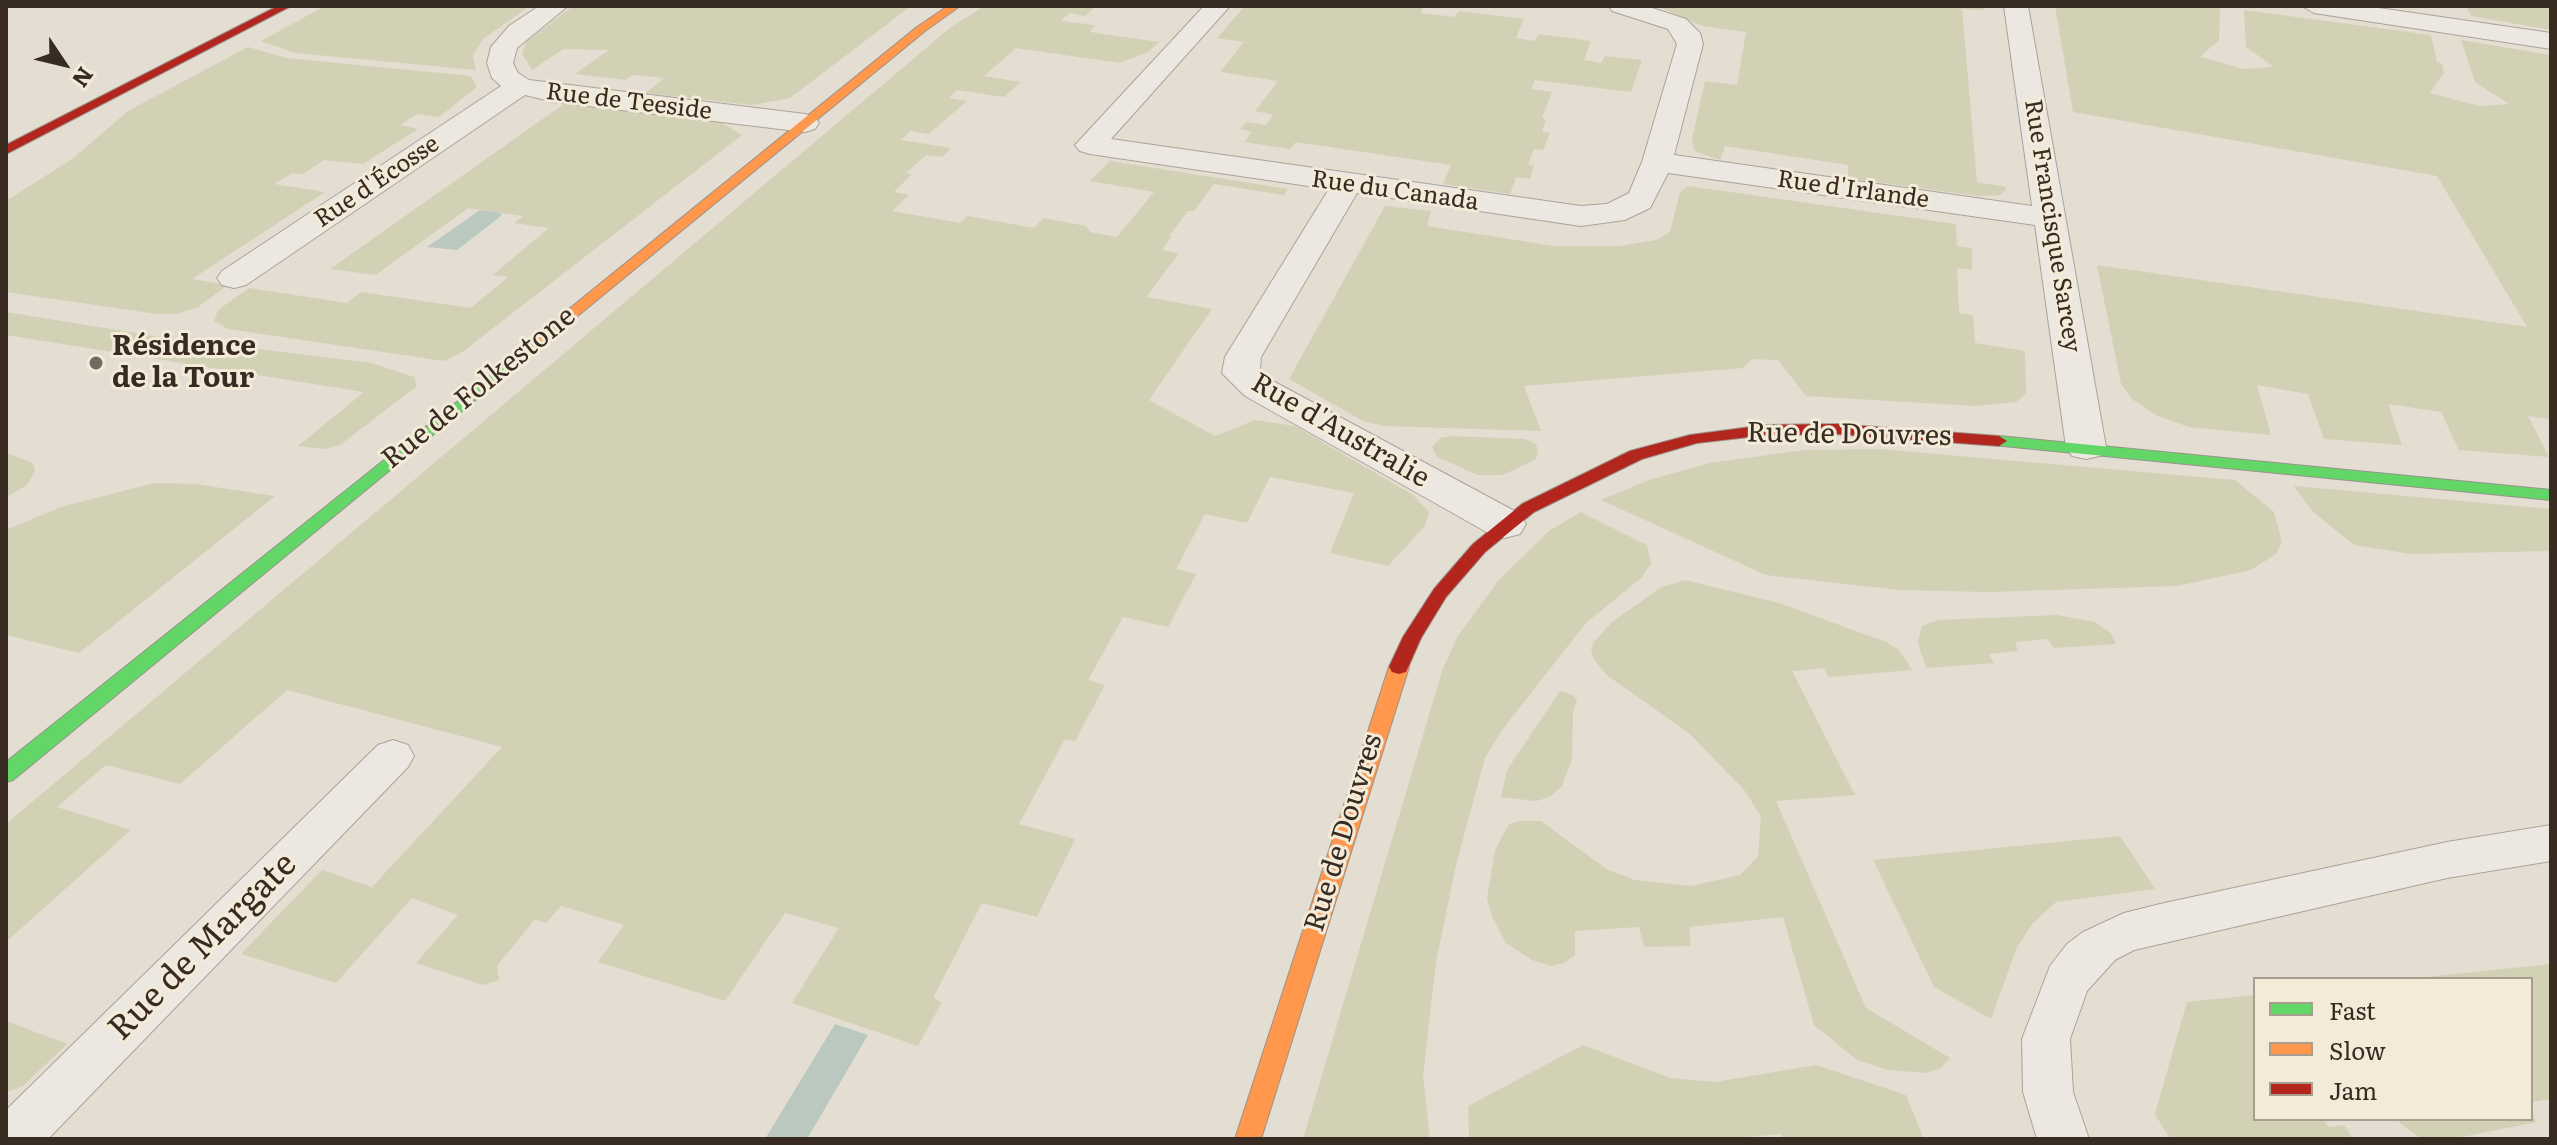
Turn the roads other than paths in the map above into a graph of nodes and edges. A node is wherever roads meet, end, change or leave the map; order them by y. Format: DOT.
graph roads {
  1 [pos="256,6"];
  2 [pos="286,6"];
  3 [pos="556,6"];
  4 [pos="955,6"];
  5 [pos="1218,6"];
  6 [pos="1621,6"];
  7 [pos="2016,6"];
  8 [pos="2314,6"];
  9 [pos="2551,41"];
  10 [pos="520,86"];
  11 [pos="805,123"];
  12 [pos="6,132"];
  13 [pos="6,150"];
  14 [pos="1657,162"];
  15 [pos="1347,184"];
  16 [pos="2050,218"];
  17 [pos="234,278"];
  18 [pos="2086,447"];
  19 [pos="2551,495"];
  20 [pos="1505,524"];
  21 [pos="393,756"];
  22 [pos="6,774"];
  23 [pos="2551,843"];
  24 [pos="13,1139"];
  25 [pos="1248,1139"];
  26 [pos="2063,1139"];
  1 -- 12 [label="street"];
  2 -- 13 [label="street"];
  3 -- 10 [label="street, Rue de Teeside"];
  4 -- 11 [label="street, Rue de Folkestone"];
  5 -- 15 [label="street, Rue du Canada"];
  6 -- 14 [label="street, Rue du Canada"];
  7 -- 16 [label="street, Rue Francisque Sarcey"];
  8 -- 9 [label="street"];
  10 -- 11 [label="street, Rue de Teeside"];
  10 -- 17 [label="street, Rue d'Écosse"];
  11 -- 22 [label="street, Rue de Folkestone"];
  14 -- 15 [label="street, Rue du Canada"];
  14 -- 16 [label="street, Rue d'Irlande"];
  15 -- 20 [label="street, Rue d'Australie"];
  16 -- 18 [label="street, Rue Francisque Sarcey"];
  18 -- 19 [label="street, Rue de Douvres"];
  18 -- 20 [label="street, Rue de Douvres"];
  20 -- 25 [label="street, Rue de Douvres"];
  21 -- 24 [label="lane, Rue de Margate"];
  23 -- 26 [label="lane"];
}
